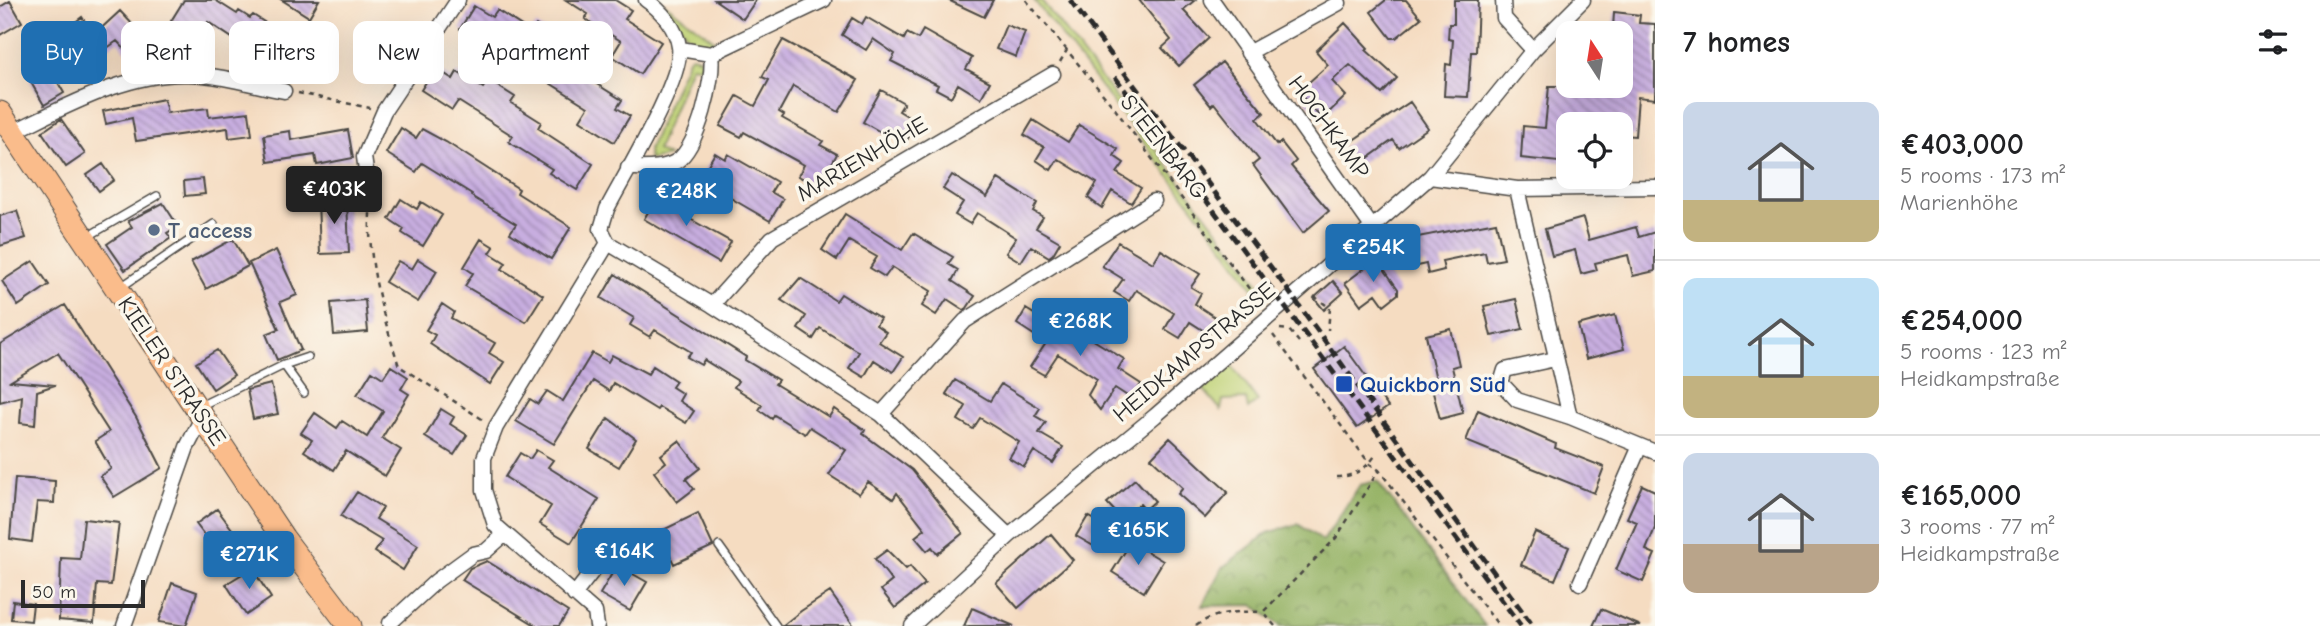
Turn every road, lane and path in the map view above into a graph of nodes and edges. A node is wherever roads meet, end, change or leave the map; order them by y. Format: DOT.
graph roads {
  1 [pos="458,0"];
  2 [pos="646,0"];
  3 [pos="824,0"];
  4 [pos="1026,0"];
  5 [pos="1212,0"];
  6 [pos="1503,0"];
  7 [pos="1583,0"];
  8 [pos="1339,3"];
  9 [pos="680,49"];
  10 [pos="1533,50"];
  11 [pos="1248,53"];
  12 [pos="712,54"];
  13 [pos="1053,74"];
  14 [pos="284,92"];
  15 [pos="384,111"];
  16 [pos="0,113"];
  17 [pos="13,132"];
  18 [pos="628,168"];
  19 [pos="1430,177"];
  20 [pos="1655,187"];
  21 [pos="1517,190"];
  22 [pos="157,195"];
  23 [pos="370,199"];
  24 [pos="1154,201"];
  25 [pos="214,224"];
  26 [pos="1372,227"];
  27 [pos="84,239"];
  28 [pos="608,243"];
  29 [pos="118,290"];
  30 [pos="1309,295"];
  31 [pos="712,305"];
  32 [pos="1265,325"];
  33 [pos="1328,330"];
  34 [pos="1298,342"];
  35 [pos="308,357"];
  36 [pos="1555,359"];
  37 [pos="284,365"];
  38 [pos="304,393"];
  39 [pos="200,412"];
  40 [pos="881,414"];
  41 [pos="1570,417"];
  42 [pos="496,427"];
  43 [pos="1640,446"];
  44 [pos="1655,452"];
  45 [pos="1376,454"];
  46 [pos="1370,464"];
  47 [pos="1379,470"];
  48 [pos="1336,477"];
  49 [pos="504,536"];
  50 [pos="1009,536"];
  51 [pos="615,541"];
  52 [pos="719,546"];
  53 [pos="1580,583"];
  54 [pos="574,595"];
  55 [pos="1263,612"];
  56 [pos="390,623"];
  57 [pos="124,626"];
  58 [pos="349,626"];
  59 [pos="597,626"];
  60 [pos="776,626"];
  61 [pos="912,626"];
  62 [pos="1196,626"];
  63 [pos="1275,626"];
  64 [pos="1499,626"];
  1 -- 15 [label="street"];
  2 -- 9 [label="street"];
  3 -- 12 [label="street"];
  4 -- 32 [label="path, STEENBARG"];
  5 -- 11 [label="street, HOCHKAMP"];
  6 -- 10 [label="street"];
  7 -- 10 [label="street, HEIDKAMPSTRASSE"];
  8 -- 11 [label="street"];
  9 -- 12 [label="street"];
  9 -- 18 [label="street"];
  10 -- 19 [label="street, HEIDKAMPSTRASSE"];
  11 -- 26 [label="street, HOCHKAMP"];
  12 -- 18 [label="street"];
  13 -- 31 [label="street, MARIENHÖHE"];
  14 -- 15 [label="path"];
  14 -- 17 [label="street"];
  15 -- 23 [label="street"];
  16 -- 17 [label="main road, KIELER STRASSE"];
  17 -- 27 [label="main road, KIELER STRASSE"];
  18 -- 28 [label="street"];
  19 -- 21 [label="street"];
  19 -- 26 [label="street, HEIDKAMPSTRASSE"];
  20 -- 21 [label="street"];
  21 -- 36 [label="street"];
  22 -- 27 [label="lane"];
  23 -- 42 [label="path"];
  24 -- 40 [label="street"];
  25 -- 29 [label="lane"];
  26 -- 32 [label="street, HEIDKAMPSTRASSE"];
  27 -- 29 [label="main road, KIELER STRASSE"];
  28 -- 31 [label="street"];
  28 -- 42 [label="street"];
  29 -- 39 [label="main road, KIELER STRASSE"];
  30 -- 33 [label="path"];
  31 -- 40 [label="street"];
  32 -- 34 [label="path"];
  32 -- 46 [label="path, STEENBARG"];
  32 -- 50 [label="street, HEIDKAMPSTRASSE"];
  35 -- 37 [label="lane"];
  36 -- 41 [label="street"];
  36 -- 41 [label="street"];
  37 -- 38 [label="lane"];
  37 -- 39 [label="lane"];
  39 -- 57 [label="street"];
  39 -- 58 [label="main road, KIELER STRASSE"];
  40 -- 50 [label="street"];
  41 -- 43 [label="street"];
  42 -- 49 [label="street"];
  43 -- 44 [label="street"];
  43 -- 53 [label="street"];
  45 -- 46 [label="path"];
  46 -- 47 [label="path, STEENBARG"];
  46 -- 48 [label="path"];
  47 -- 55 [label="path"];
  47 -- 64 [label="path, STEENBARG"];
  49 -- 54 [label="street"];
  49 -- 56 [label="street"];
  50 -- 61 [label="street, HEIDKAMPSTRASSE"];
  51 -- 54 [label="street"];
  52 -- 60 [label="lane"];
  54 -- 59 [label="street"];
  55 -- 62 [label="path"];
  55 -- 63 [label="path"];
}
